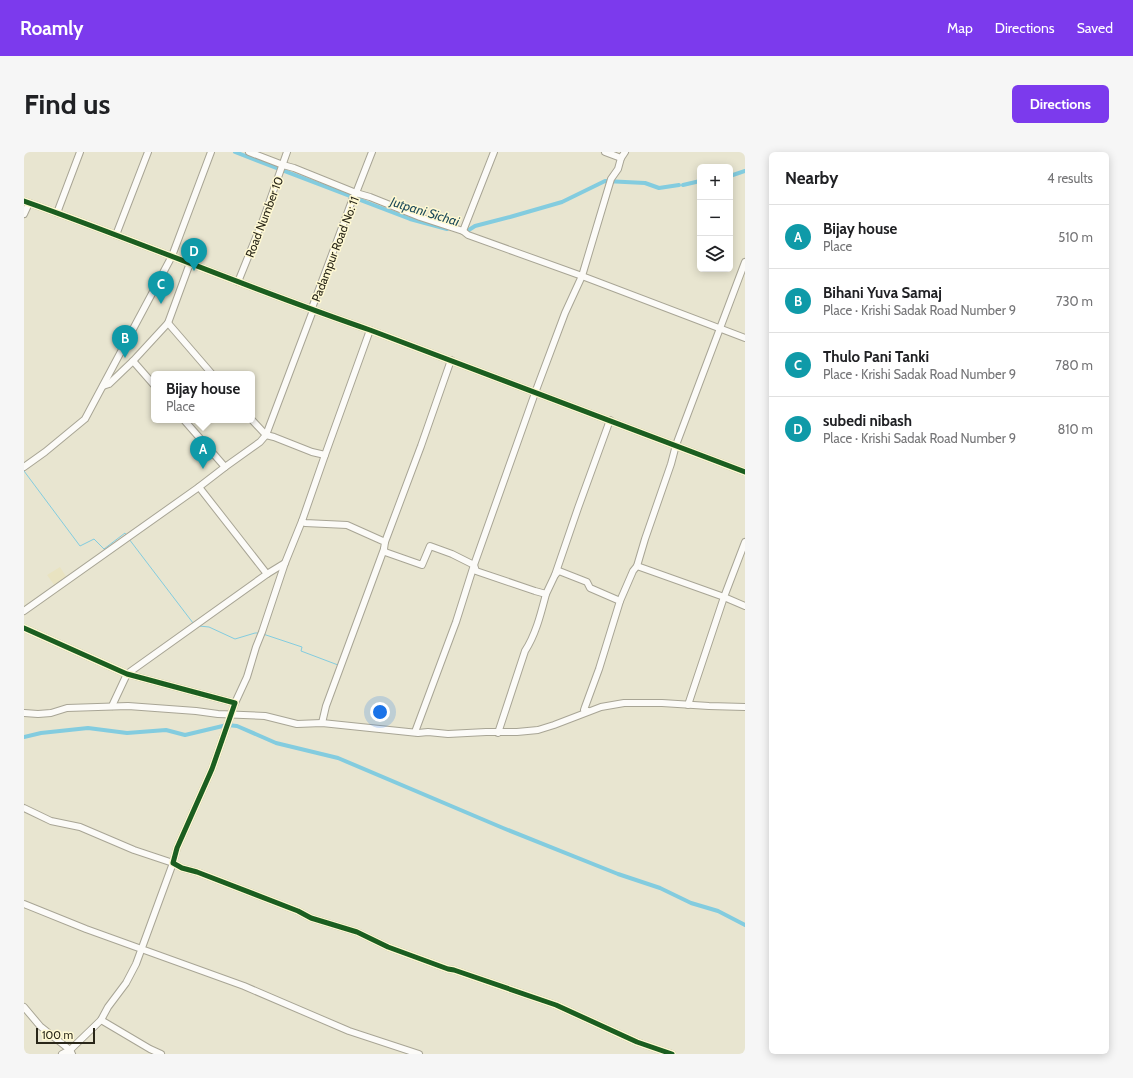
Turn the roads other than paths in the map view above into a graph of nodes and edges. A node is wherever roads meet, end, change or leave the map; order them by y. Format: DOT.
graph roads {
  1 [pos="80,152"];
  2 [pos="148,152"];
  3 [pos="211,152"];
  4 [pos="249,152"];
  5 [pos="287,152"];
  6 [pos="372,152"];
  7 [pos="494,152"];
  8 [pos="605,152"];
  9 [pos="625,152"];
  10 [pos="621,158"];
  11 [pos="282,165"];
  12 [pos="356,193"];
  13 [pos="26,202"];
  14 [pos="57,213"];
  15 [pos="24,214"];
  16 [pos="463,231"];
  17 [pos="116,235"];
  18 [pos="172,256"];
  19 [pos="745,262"];
  20 [pos="190,263"];
  21 [pos="582,276"];
  22 [pos="238,282"];
  23 [pos="312,310"];
  24 [pos="168,322"];
  25 [pos="720,329"];
  26 [pos="370,330"];
  27 [pos="745,338"];
  28 [pos="451,360"];
  29 [pos="133,361"];
  30 [pos="209,371"];
  31 [pos="151,382"];
  32 [pos="104,386"];
  33 [pos="535,393"];
  34 [pos="610,420"];
  35 [pos="187,423"];
  36 [pos="255,423"];
  37 [pos="266,436"];
  38 [pos="676,445"];
  39 [pos="325,455"];
  40 [pos="24,467"];
  41 [pos="225,467"];
  42 [pos="745,472"];
  43 [pos="199,487"];
  44 [pos="302,521"];
  45 [pos="385,542"];
  46 [pos="745,542"];
  47 [pos="384,549"];
  48 [pos="285,563"];
  49 [pos="474,565"];
  50 [pos="637,566"];
  51 [pos="267,574"];
  52 [pos="555,575"];
  53 [pos="546,594"];
  54 [pos="724,597"];
  55 [pos="620,601"];
  56 [pos="745,606"];
  57 [pos="24,611"];
  58 [pos="24,628"];
  59 [pos="127,674"];
  60 [pos="236,701"];
  61 [pos="688,705"];
  62 [pos="112,706"];
  63 [pos="745,707"];
  64 [pos="588,711"];
  65 [pos="24,713"];
  66 [pos="231,713"];
  67 [pos="322,723"];
  68 [pos="415,732"];
  69 [pos="498,733"];
  70 [pos="24,808"];
  71 [pos="173,863"];
  72 [pos="24,904"];
  73 [pos="142,948"];
  74 [pos="24,1008"];
  75 [pos="101,1020"];
  76 [pos="71,1052"];
  77 [pos="62,1054"];
  78 [pos="161,1054"];
  79 [pos="419,1054"];
  80 [pos="672,1054"];
  1 -- 14 [label="street"];
  2 -- 17 [label="street"];
  3 -- 18 [label="street"];
  4 -- 11 [label="street"];
  5 -- 11 [label="street, Road Number 10"];
  6 -- 12 [label="street, Padampur Road No: 11"];
  7 -- 16 [label="street"];
  8 -- 10 [label="street"];
  9 -- 10 [label="street"];
  10 -- 21 [label="street"];
  11 -- 12 [label="street"];
  11 -- 22 [label="street, Road Number 10"];
  12 -- 16 [label="street"];
  12 -- 23 [label="street, Padampur Road No: 11"];
  13 -- 14 [label="street"];
  13 -- 15 [label="street"];
  14 -- 17 [label="street"];
  16 -- 21 [label="street"];
  17 -- 18 [label="street"];
  18 -- 20 [label="street"];
  18 -- 32 [label="street"];
  19 -- 25 [label="street"];
  20 -- 22 [label="street"];
  20 -- 24 [label="street"];
  21 -- 25 [label="street"];
  21 -- 33 [label="street"];
  22 -- 23 [label="street"];
  23 -- 26 [label="street"];
  23 -- 37 [label="street, Padampur Road No: 11"];
  24 -- 29 [label="street"];
  24 -- 30 [label="street"];
  25 -- 27 [label="street"];
  25 -- 38 [label="street"];
  26 -- 28 [label="street"];
  26 -- 39 [label="street"];
  28 -- 33 [label="street"];
  28 -- 45 [label="street"];
  29 -- 31 [label="street"];
  29 -- 32 [label="street"];
  32 -- 40 [label="street"];
  33 -- 34 [label="street"];
  33 -- 49 [label="street"];
  34 -- 38 [label="street"];
  34 -- 52 [label="street"];
  35 -- 41 [label="street"];
  36 -- 37 [label="street"];
  37 -- 39 [label="street"];
  37 -- 41 [label="street"];
  38 -- 42 [label="street"];
  38 -- 50 [label="street"];
  39 -- 44 [label="street"];
  41 -- 43 [label="street"];
  43 -- 51 [label="street"];
  43 -- 57 [label="street"];
  44 -- 45 [label="street"];
  44 -- 48 [label="street"];
  45 -- 47 [label="street"];
  46 -- 54 [label="street"];
  47 -- 49 [label="street"];
  47 -- 67 [label="street"];
  48 -- 51 [label="street"];
  48 -- 60 [label="street"];
  49 -- 53 [label="street"];
  49 -- 68 [label="street"];
  50 -- 54 [label="street"];
  50 -- 55 [label="street"];
  51 -- 59 [label="street"];
  52 -- 53 [label="street"];
  52 -- 55 [label="street"];
  53 -- 69 [label="street"];
  54 -- 56 [label="street"];
  54 -- 61 [label="street"];
  55 -- 64 [label="street"];
  58 -- 59 [label="street"];
  59 -- 60 [label="street"];
  59 -- 62 [label="street"];
  60 -- 66 [label="street"];
  61 -- 63 [label="street"];
  61 -- 64 [label="street"];
  62 -- 65 [label="street"];
  62 -- 66 [label="street"];
  64 -- 69 [label="street"];
  66 -- 67 [label="street"];
  66 -- 71 [label="street"];
  67 -- 68 [label="street"];
  68 -- 69 [label="street"];
  70 -- 71 [label="street"];
  71 -- 73 [label="street"];
  71 -- 80 [label="street"];
  72 -- 73 [label="street"];
  73 -- 75 [label="street"];
  73 -- 79 [label="street"];
  74 -- 76 [label="street"];
  75 -- 76 [label="street"];
  75 -- 78 [label="street"];
  76 -- 77 [label="street"];
}
